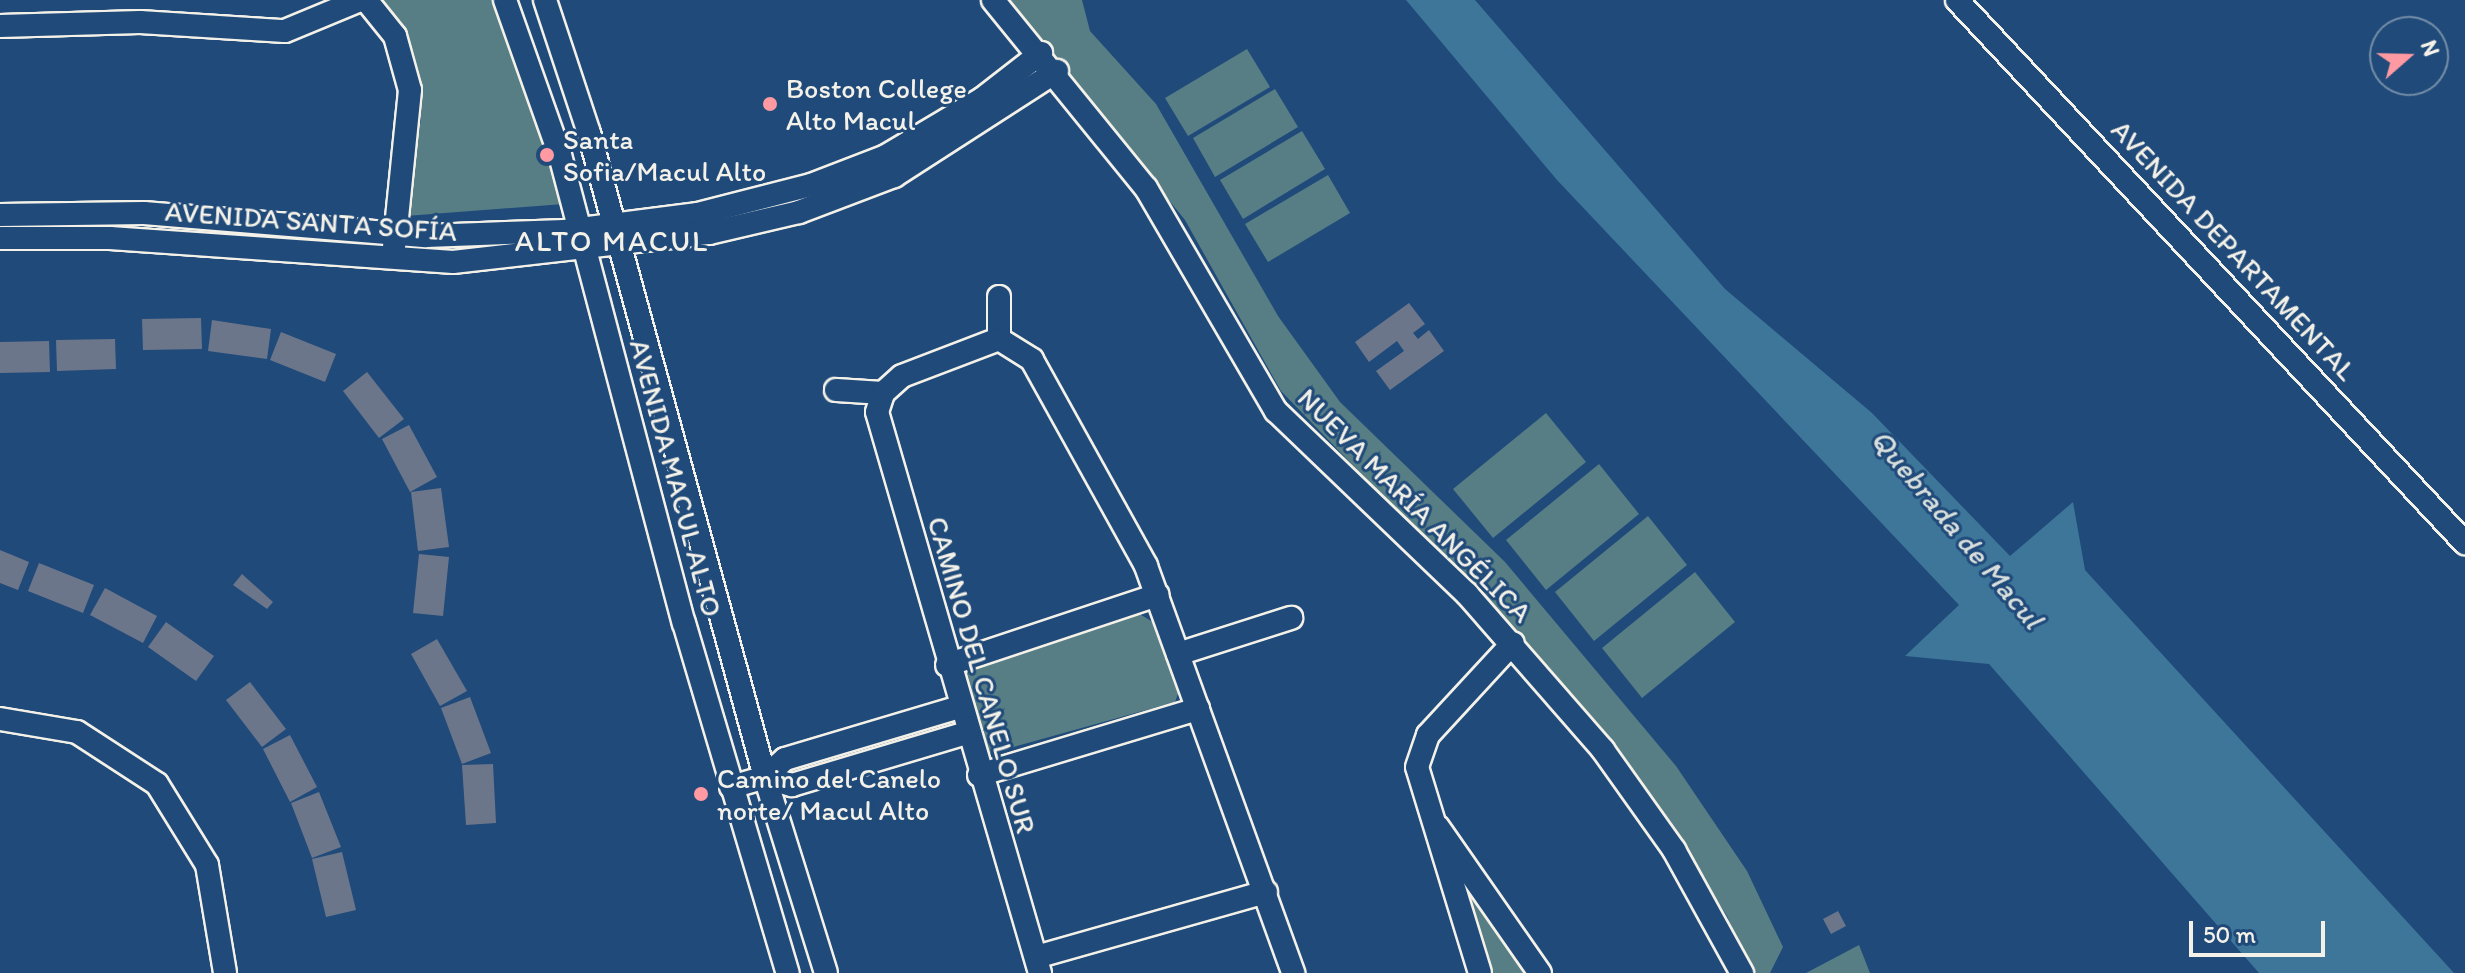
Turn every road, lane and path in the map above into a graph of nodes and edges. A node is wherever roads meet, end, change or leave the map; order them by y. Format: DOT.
graph roads {
  1 [pos="363,0"];
  2 [pos="505,0"];
  3 [pos="545,0"];
  4 [pos="993,0"];
  5 [pos="1957,0"];
  6 [pos="0,26"];
  7 [pos="1041,53"];
  8 [pos="1057,71"];
  9 [pos="0,215"];
  10 [pos="578,230"];
  11 [pos="395,236"];
  12 [pos="616,236"];
  13 [pos="0,238"];
  14 [pos="584,253"];
  15 [pos="393,261"];
  16 [pos="999,297"];
  17 [pos="999,339"];
  18 [pos="836,390"];
  19 [pos="883,393"];
  20 [pos="2465,543"];
  21 [pos="1158,595"];
  22 [pos="1291,618"];
  23 [pos="1513,643"];
  24 [pos="1178,654"];
  25 [pos="947,665"];
  26 [pos="959,707"];
  27 [pos="1198,709"];
  28 [pos="0,719"];
  29 [pos="966,733"];
  30 [pos="979,775"];
  31 [pos="765,777"];
  32 [pos="731,787"];
  33 [pos="1426,810"];
  34 [pos="1266,892"];
  35 [pos="1038,965"];
  36 [pos="225,973"];
  37 [pos="788,973"];
  38 [pos="826,973"];
  39 [pos="1293,973"];
  40 [pos="1480,973"];
  41 [pos="1540,973"];
  42 [pos="1742,973"];
  1 -- 6 [label="street"];
  1 -- 11 [label="street"];
  2 -- 10 [label="street, AVENIDA MACUL ALTO"];
  3 -- 12 [label="street, AVENIDA MACUL ALTO"];
  4 -- 7 [label="street, NUEVA MARÍA ANGÉLICA"];
  5 -- 20 [label="street, AVENIDA DEPARTAMENTAL"];
  7 -- 8 [label="street, NUEVA MARÍA ANGÉLICA"];
  7 -- 12 [label="street, AVENIDA SANTA SOFÍA"];
  8 -- 12 [label="street, AVENIDA SANTA SOFÍA"];
  8 -- 23 [label="street, NUEVA MARÍA ANGÉLICA"];
  9 -- 11 [label="street, AVENIDA SANTA SOFÍA"];
  10 -- 11 [label="street, AVENIDA SANTA SOFÍA"];
  10 -- 12 [label="street, AVENIDA SANTA SOFÍA"];
  10 -- 14 [label="street, AVENIDA MACUL ALTO"];
  11 -- 15 [label="street"];
  12 -- 14 [label="street, AVENIDA SANTA SOFÍA"];
  12 -- 31 [label="street, AVENIDA MACUL ALTO"];
  13 -- 15 [label="street, AVENIDA SANTA SOFÍA"];
  14 -- 15 [label="street, AVENIDA SANTA SOFÍA"];
  14 -- 32 [label="street, AVENIDA MACUL ALTO"];
  16 -- 17 [label="street"];
  17 -- 19 [label="street"];
  17 -- 21 [label="street"];
  18 -- 19 [label="street"];
  19 -- 25 [label="street, CAMINO DEL CANELO SUR"];
  21 -- 24 [label="street"];
  21 -- 25 [label="street"];
  22 -- 24 [label="street"];
  23 -- 33 [label="street"];
  23 -- 42 [label="street, NUEVA MARÍA ANGÉLICA"];
  24 -- 27 [label="street"];
  25 -- 26 [label="street, CAMINO DEL CANELO SUR"];
  26 -- 29 [label="street, CAMINO DEL CANELO SUR"];
  26 -- 31 [label="street"];
  27 -- 30 [label="street"];
  27 -- 34 [label="street"];
  28 -- 36 [label="street"];
  29 -- 30 [label="street, CAMINO DEL CANELO SUR"];
  29 -- 31 [label="street"];
  30 -- 35 [label="street, CAMINO DEL CANELO SUR"];
  31 -- 32 [label="street"];
  31 -- 38 [label="street, AVENIDA MACUL ALTO"];
  32 -- 37 [label="street, AVENIDA MACUL ALTO"];
  33 -- 40 [label="street"];
  33 -- 41 [label="street"];
  34 -- 35 [label="street"];
  34 -- 39 [label="street"];
}
